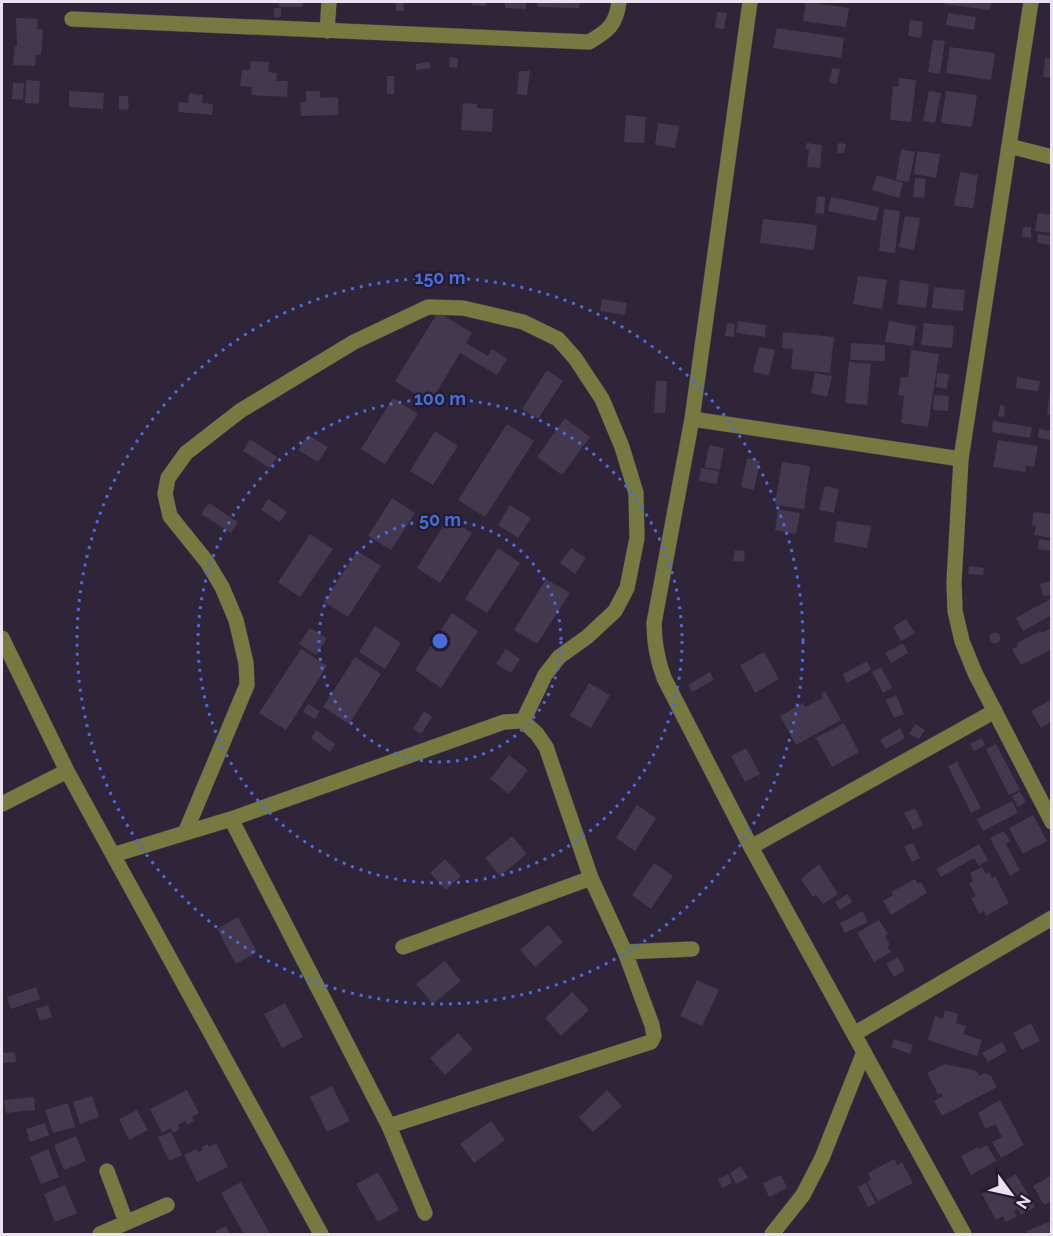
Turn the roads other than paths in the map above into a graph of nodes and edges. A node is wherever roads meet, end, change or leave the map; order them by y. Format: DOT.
graph roads {
  1 [pos="330,2"];
  2 [pos="619,2"];
  3 [pos="750,2"];
  4 [pos="1031,2"];
  5 [pos="72,19"];
  6 [pos="327,31"];
  7 [pos="1008,146"];
  8 [pos="1052,157"];
  9 [pos="692,418"];
  10 [pos="961,459"];
  11 [pos="2,638"];
  12 [pos="994,711"];
  13 [pos="523,721"];
  14 [pos="67,771"];
  15 [pos="1046,795"];
  16 [pos="2,804"];
  17 [pos="231,819"];
  18 [pos="1052,822"];
  19 [pos="185,833"];
  20 [pos="751,847"];
  21 [pos="113,855"];
  22 [pos="591,878"];
  23 [pos="1052,918"];
  24 [pos="403,946"];
  25 [pos="692,949"];
  26 [pos="625,952"];
  27 [pos="854,1034"];
  28 [pos="864,1052"];
  29 [pos="389,1126"];
  30 [pos="107,1171"];
  31 [pos="167,1205"];
  32 [pos="425,1213"];
  33 [pos="126,1222"];
  34 [pos="100,1234"];
  35 [pos="321,1234"];
  36 [pos="772,1234"];
  37 [pos="964,1234"];
  1 -- 6 [label="street"];
  2 -- 6 [label="street"];
  3 -- 9 [label="street"];
  4 -- 7 [label="street"];
  5 -- 6 [label="street"];
  7 -- 8 [label="street"];
  7 -- 10 [label="street"];
  9 -- 10 [label="street"];
  9 -- 20 [label="street"];
  10 -- 12 [label="street"];
  11 -- 14 [label="street"];
  12 -- 15 [label="street"];
  12 -- 20 [label="street"];
  13 -- 17 [label="street"];
  13 -- 19 [label="street"];
  13 -- 22 [label="street"];
  14 -- 16 [label="street"];
  14 -- 21 [label="street"];
  15 -- 18 [label="street"];
  17 -- 19 [label="street"];
  17 -- 29 [label="street"];
  19 -- 21 [label="street"];
  20 -- 27 [label="street"];
  21 -- 35 [label="street"];
  22 -- 24 [label="street"];
  22 -- 26 [label="street"];
  23 -- 27 [label="street"];
  25 -- 26 [label="street"];
  26 -- 29 [label="street"];
  27 -- 28 [label="street"];
  28 -- 36 [label="street"];
  28 -- 37 [label="street"];
  29 -- 32 [label="street"];
  30 -- 33 [label="street"];
  31 -- 33 [label="street"];
  33 -- 34 [label="street"];
}
